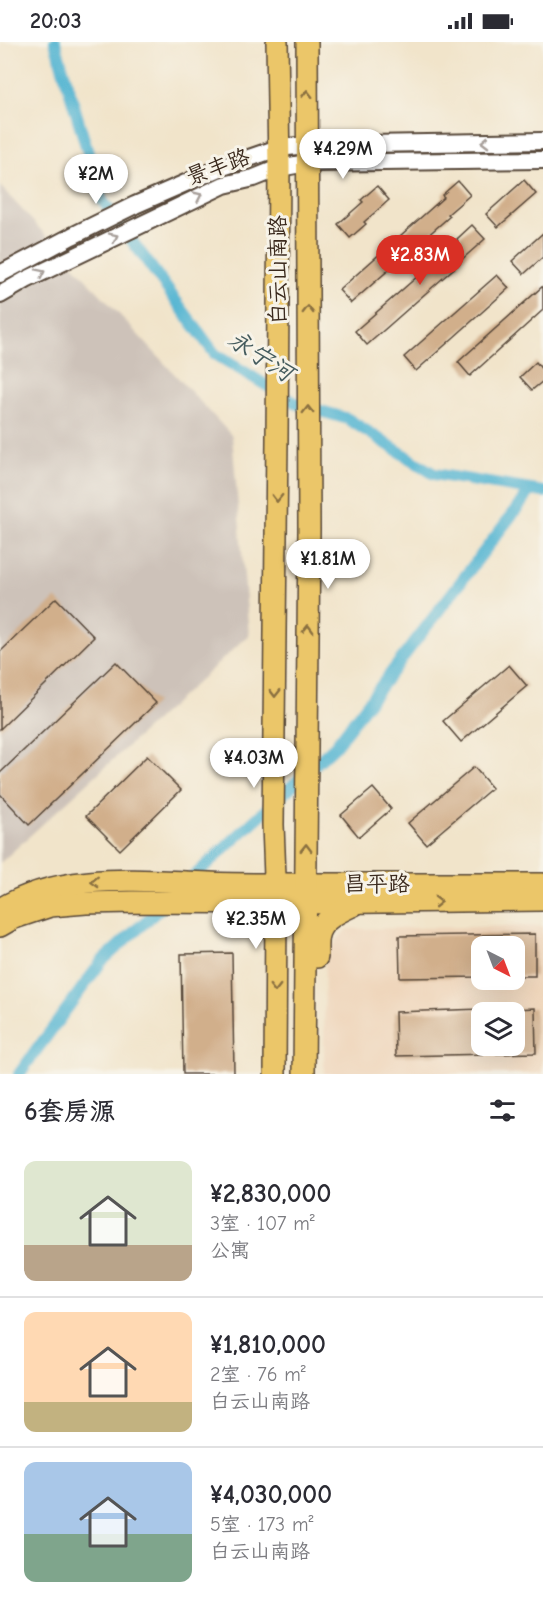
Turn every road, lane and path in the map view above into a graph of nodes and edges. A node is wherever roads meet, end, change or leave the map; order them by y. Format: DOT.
graph roads {
  1 [pos="277,42"];
  2 [pos="307,42"];
  3 [pos="543,141"];
  4 [pos="307,154"];
  5 [pos="278,158"];
  6 [pos="543,160"];
  7 [pos="0,274"];
  8 [pos="0,295"];
  9 [pos="543,884"];
  10 [pos="275,894"];
  11 [pos="306,894"];
  12 [pos="543,900"];
  13 [pos="358,903"];
  14 [pos="0,909"];
  15 [pos="0,927"];
  16 [pos="304,1066"];
  17 [pos="275,1074"];
  1 -- 5 [label="main road, 白云山南路"];
  4 -- 2 [label="main road, 白云山南路, one-way"];
  3 -- 4 [label="street, 景丰路, one-way"];
  4 -- 5 [label="street, 景丰路"];
  4 -- 6 [label="street, 景丰路"];
  11 -- 4 [label="main road, 白云山南路, one-way"];
  5 -- 7 [label="street, 景丰路"];
  8 -- 5 [label="street, 景丰路, one-way"];
  5 -- 10 [label="main road, 白云山南路, one-way"];
  9 -- 11 [label="main road, 昌平路"];
  10 -- 11 [label="main road, 昌平路"];
  10 -- 14 [label="main road, 昌平路, one-way"];
  10 -- 15 [label="main road, 昌平路"];
  10 -- 17 [label="main road, 白云山南路, one-way"];
  11 -- 13 [label="main road, 昌平路"];
  11 -- 16 [label="main road, 白云山南路"];
  13 -- 12 [label="main road, 昌平路, one-way"];
  13 -- 16 [label="main road"];
}
